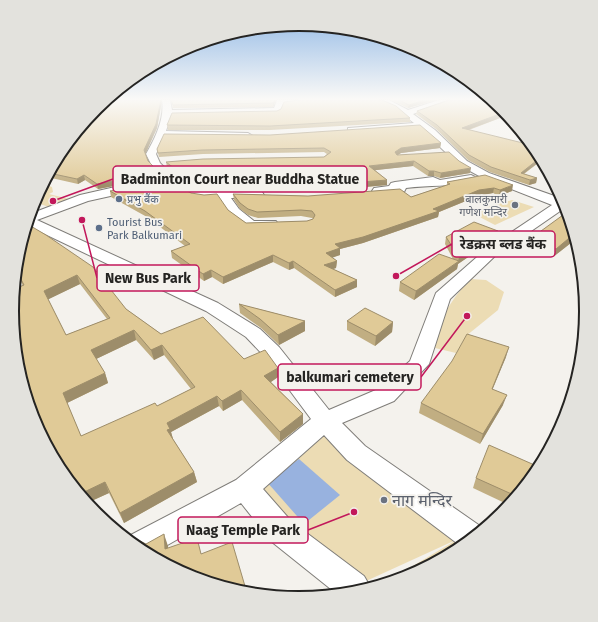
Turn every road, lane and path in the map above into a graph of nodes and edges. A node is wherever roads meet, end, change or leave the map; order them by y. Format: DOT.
graph roads {
  1 [pos="162,129"];
  2 [pos="365,129"];
  3 [pos="427,129"];
  4 [pos="338,131"];
  5 [pos="160,134"];
  6 [pos="256,136"];
  7 [pos="450,152"];
  8 [pos="436,153"];
  9 [pos="167,162"];
  10 [pos="154,163"];
  11 [pos="485,175"];
  12 [pos="173,182"];
  13 [pos="369,192"];
  14 [pos="223,194"];
  15 [pos="269,195"];
  16 [pos="556,201"];
  17 [pos="559,206"];
  18 [pos="35,217"];
  19 [pos="34,223"];
  20 [pos="286,223"];
  21 [pos="325,421"];
  22 [pos="245,488"];
  23 [pos="468,534"];
  24 [pos="142,544"];
  25 [pos="352,586"];
  1 -- 5 [label="street"];
  2 -- 4 [label="street"];
  3 -- 7 [label="street"];
  5 -- 6 [label="street"];
  5 -- 10 [label="street"];
  7 -- 8 [label="street"];
  7 -- 11 [label="street"];
  9 -- 10 [label="street"];
  10 -- 12 [label="street"];
  11 -- 13 [label="street"];
  11 -- 16 [label="street"];
  12 -- 14 [label="street"];
  12 -- 18 [label="street"];
  14 -- 15 [label="street"];
  14 -- 20 [label="street"];
  17 -- 21 [label="street"];
  19 -- 21 [label="street"];
  21 -- 22 [label="street"];
  21 -- 23 [label="street"];
  22 -- 24 [label="street"];
  22 -- 25 [label="street"];
}
